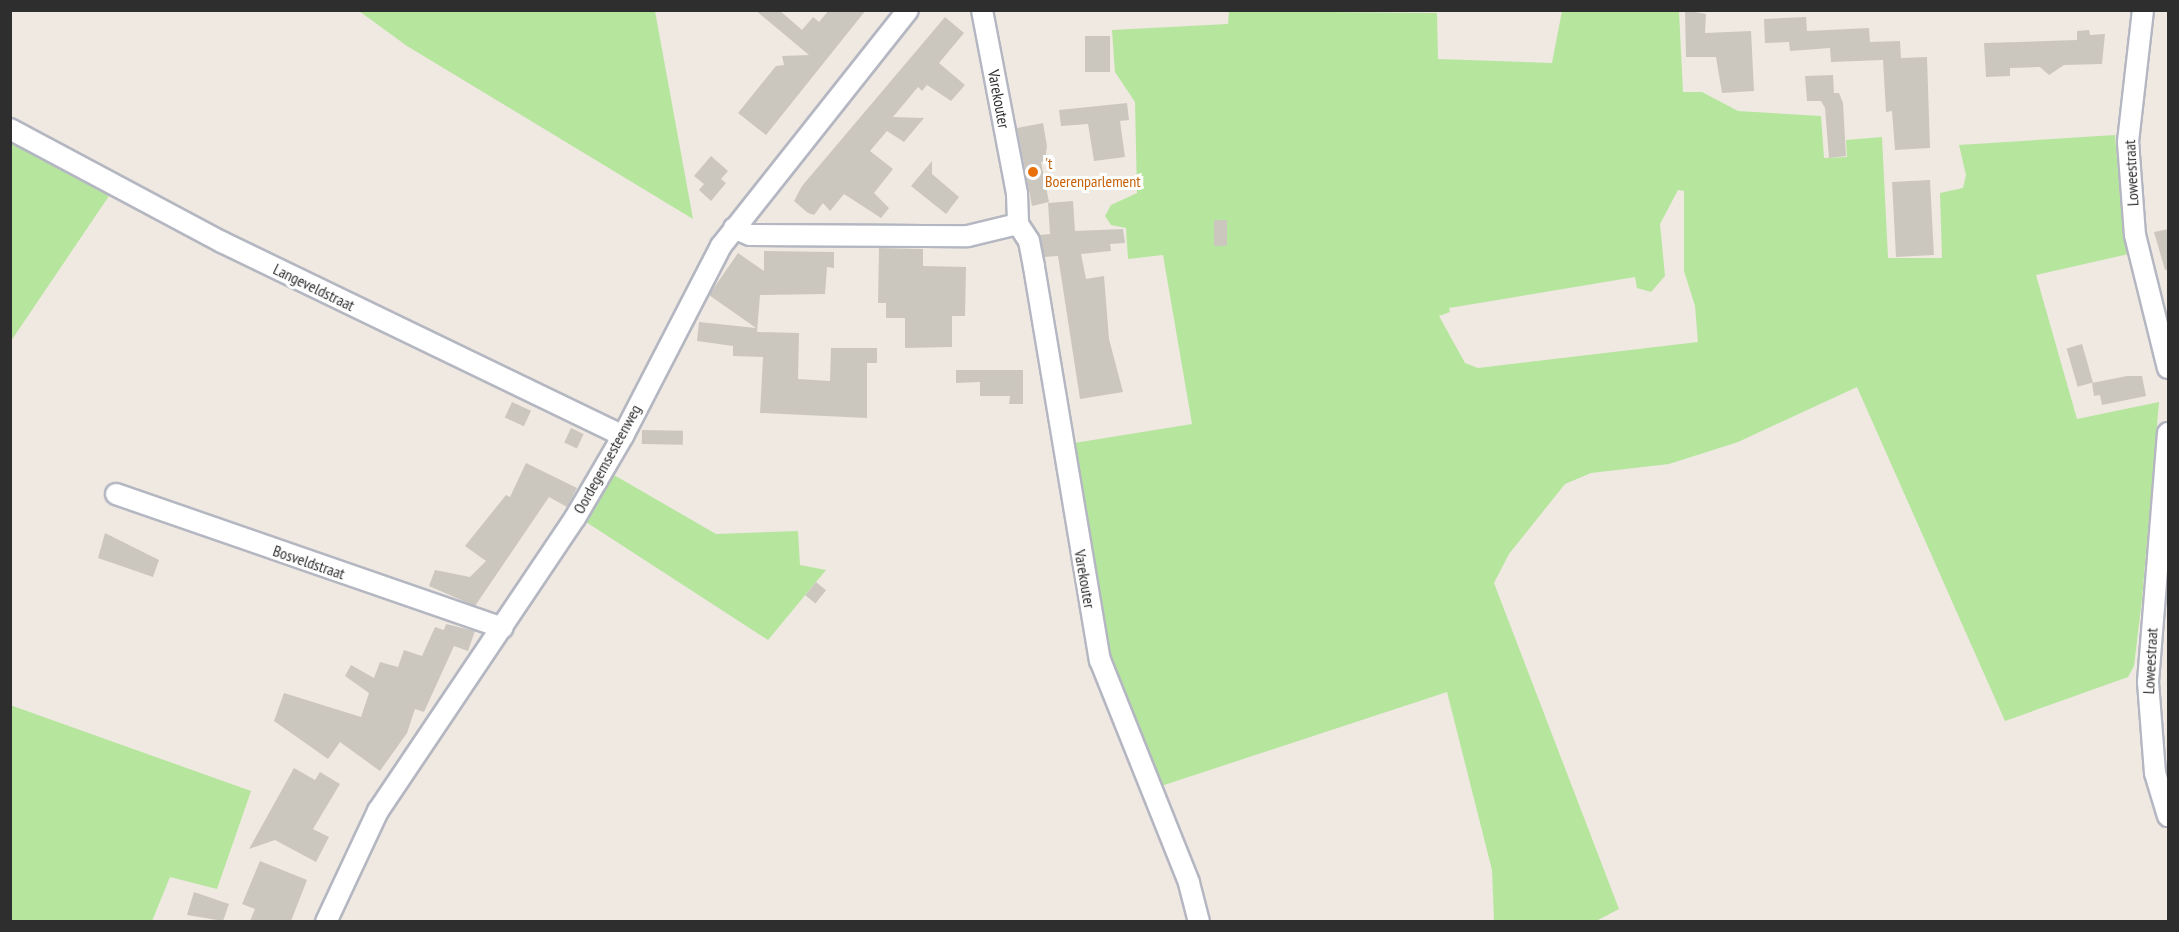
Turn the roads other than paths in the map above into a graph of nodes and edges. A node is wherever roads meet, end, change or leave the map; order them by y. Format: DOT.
graph roads {
  1 [pos="908,10"];
  2 [pos="982,10"];
  3 [pos="2143,10"];
  4 [pos="10,129"];
  5 [pos="1017,224"];
  6 [pos="734,228"];
  7 [pos="2169,368"];
  8 [pos="2169,433"];
  9 [pos="623,436"];
  10 [pos="116,494"];
  11 [pos="502,628"];
  12 [pos="2169,816"];
  13 [pos="326,921"];
  14 [pos="1199,921"];
  1 -- 6 [label="street, Oordegemsesteenweg"];
  2 -- 5 [label="street, Varekouter"];
  3 -- 7 [label="street, Loweestraat"];
  4 -- 9 [label="street, Langeveldstraat"];
  5 -- 6 [label="street"];
  5 -- 14 [label="street, Varekouter"];
  6 -- 9 [label="street, Oordegemsesteenweg"];
  8 -- 12 [label="street, Loweestraat"];
  9 -- 11 [label="street, Oordegemsesteenweg"];
  10 -- 11 [label="street, Bosveldstraat"];
  11 -- 13 [label="street, Oordegemsesteenweg"];
}
